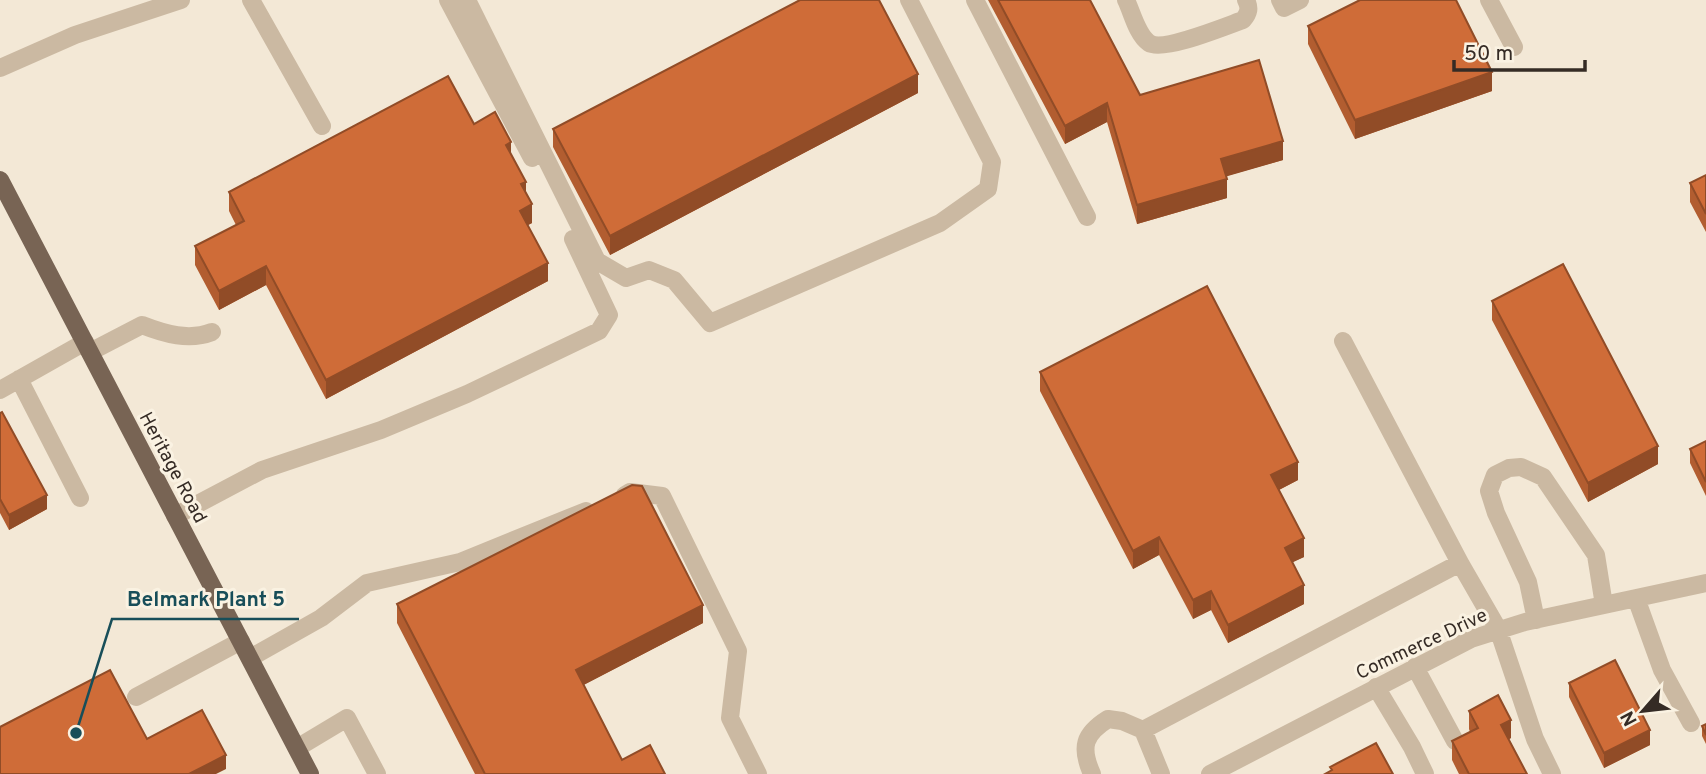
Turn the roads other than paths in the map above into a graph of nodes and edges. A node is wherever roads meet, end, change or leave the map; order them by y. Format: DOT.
graph roads {
  1 [pos="181,0"];
  2 [pos="251,0"];
  3 [pos="449,0"];
  4 [pos="467,0"];
  5 [pos="908,0"];
  6 [pos="975,0"];
  7 [pos="1126,0"];
  8 [pos="1246,0"];
  9 [pos="1280,0"];
  10 [pos="1300,0"];
  11 [pos="1489,0"];
  12 [pos="1514,47"];
  13 [pos="0,68"];
  14 [pos="322,126"];
  15 [pos="0,180"];
  16 [pos="1087,217"];
  17 [pos="212,332"];
  18 [pos="1343,341"];
  19 [pos="87,347"];
  20 [pos="19,379"];
  21 [pos="0,390"];
  22 [pos="80,498"];
  23 [pos="175,516"];
  24 [pos="1460,563"];
  25 [pos="1706,583"];
  26 [pos="1636,598"];
  27 [pos="1605,605"];
  28 [pos="1536,620"];
  29 [pos="1498,629"];
  30 [pos="241,641"];
  31 [pos="250,658"];
  32 [pos="1415,667"];
  33 [pos="1376,687"];
  34 [pos="136,697"];
  35 [pos="1691,723"];
  36 [pos="1143,730"];
  37 [pos="1455,741"];
  38 [pos="297,748"];
  39 [pos="310,774"];
  40 [pos="377,774"];
  41 [pos="758,774"];
  42 [pos="1092,774"];
  43 [pos="1161,774"];
  44 [pos="1210,774"];
  45 [pos="1425,774"];
  46 [pos="1552,774"];
  1 -- 13 [label="street"];
  2 -- 14 [label="street"];
  3 -- 23 [label="street"];
  4 -- 5 [label="street"];
  6 -- 16 [label="street"];
  7 -- 8 [label="street"];
  9 -- 10 [label="street"];
  11 -- 12 [label="street"];
  15 -- 19 [label="main road, Heritage Road"];
  17 -- 19 [label="street"];
  18 -- 24 [label="street"];
  19 -- 20 [label="street"];
  19 -- 23 [label="main road, Heritage Road"];
  20 -- 21 [label="street"];
  20 -- 22 [label="street"];
  23 -- 30 [label="main road, Heritage Road"];
  24 -- 29 [label="street"];
  24 -- 36 [label="street"];
  25 -- 26 [label="street, Commerce Drive"];
  26 -- 27 [label="street, Commerce Drive"];
  26 -- 35 [label="street"];
  27 -- 28 [label="street, Commerce Drive"];
  27 -- 28 [label="street"];
  28 -- 29 [label="street, Commerce Drive"];
  29 -- 32 [label="street, Commerce Drive"];
  29 -- 46 [label="street"];
  30 -- 31 [label="main road, Heritage Road"];
  30 -- 34 [label="street"];
  31 -- 38 [label="main road, Heritage Road"];
  31 -- 41 [label="street"];
  32 -- 33 [label="street, Commerce Drive"];
  32 -- 37 [label="street"];
  33 -- 44 [label="street, Commerce Drive"];
  33 -- 45 [label="street"];
  36 -- 42 [label="street"];
  36 -- 43 [label="street"];
  38 -- 39 [label="main road, Heritage Road"];
  38 -- 40 [label="street"];
}
